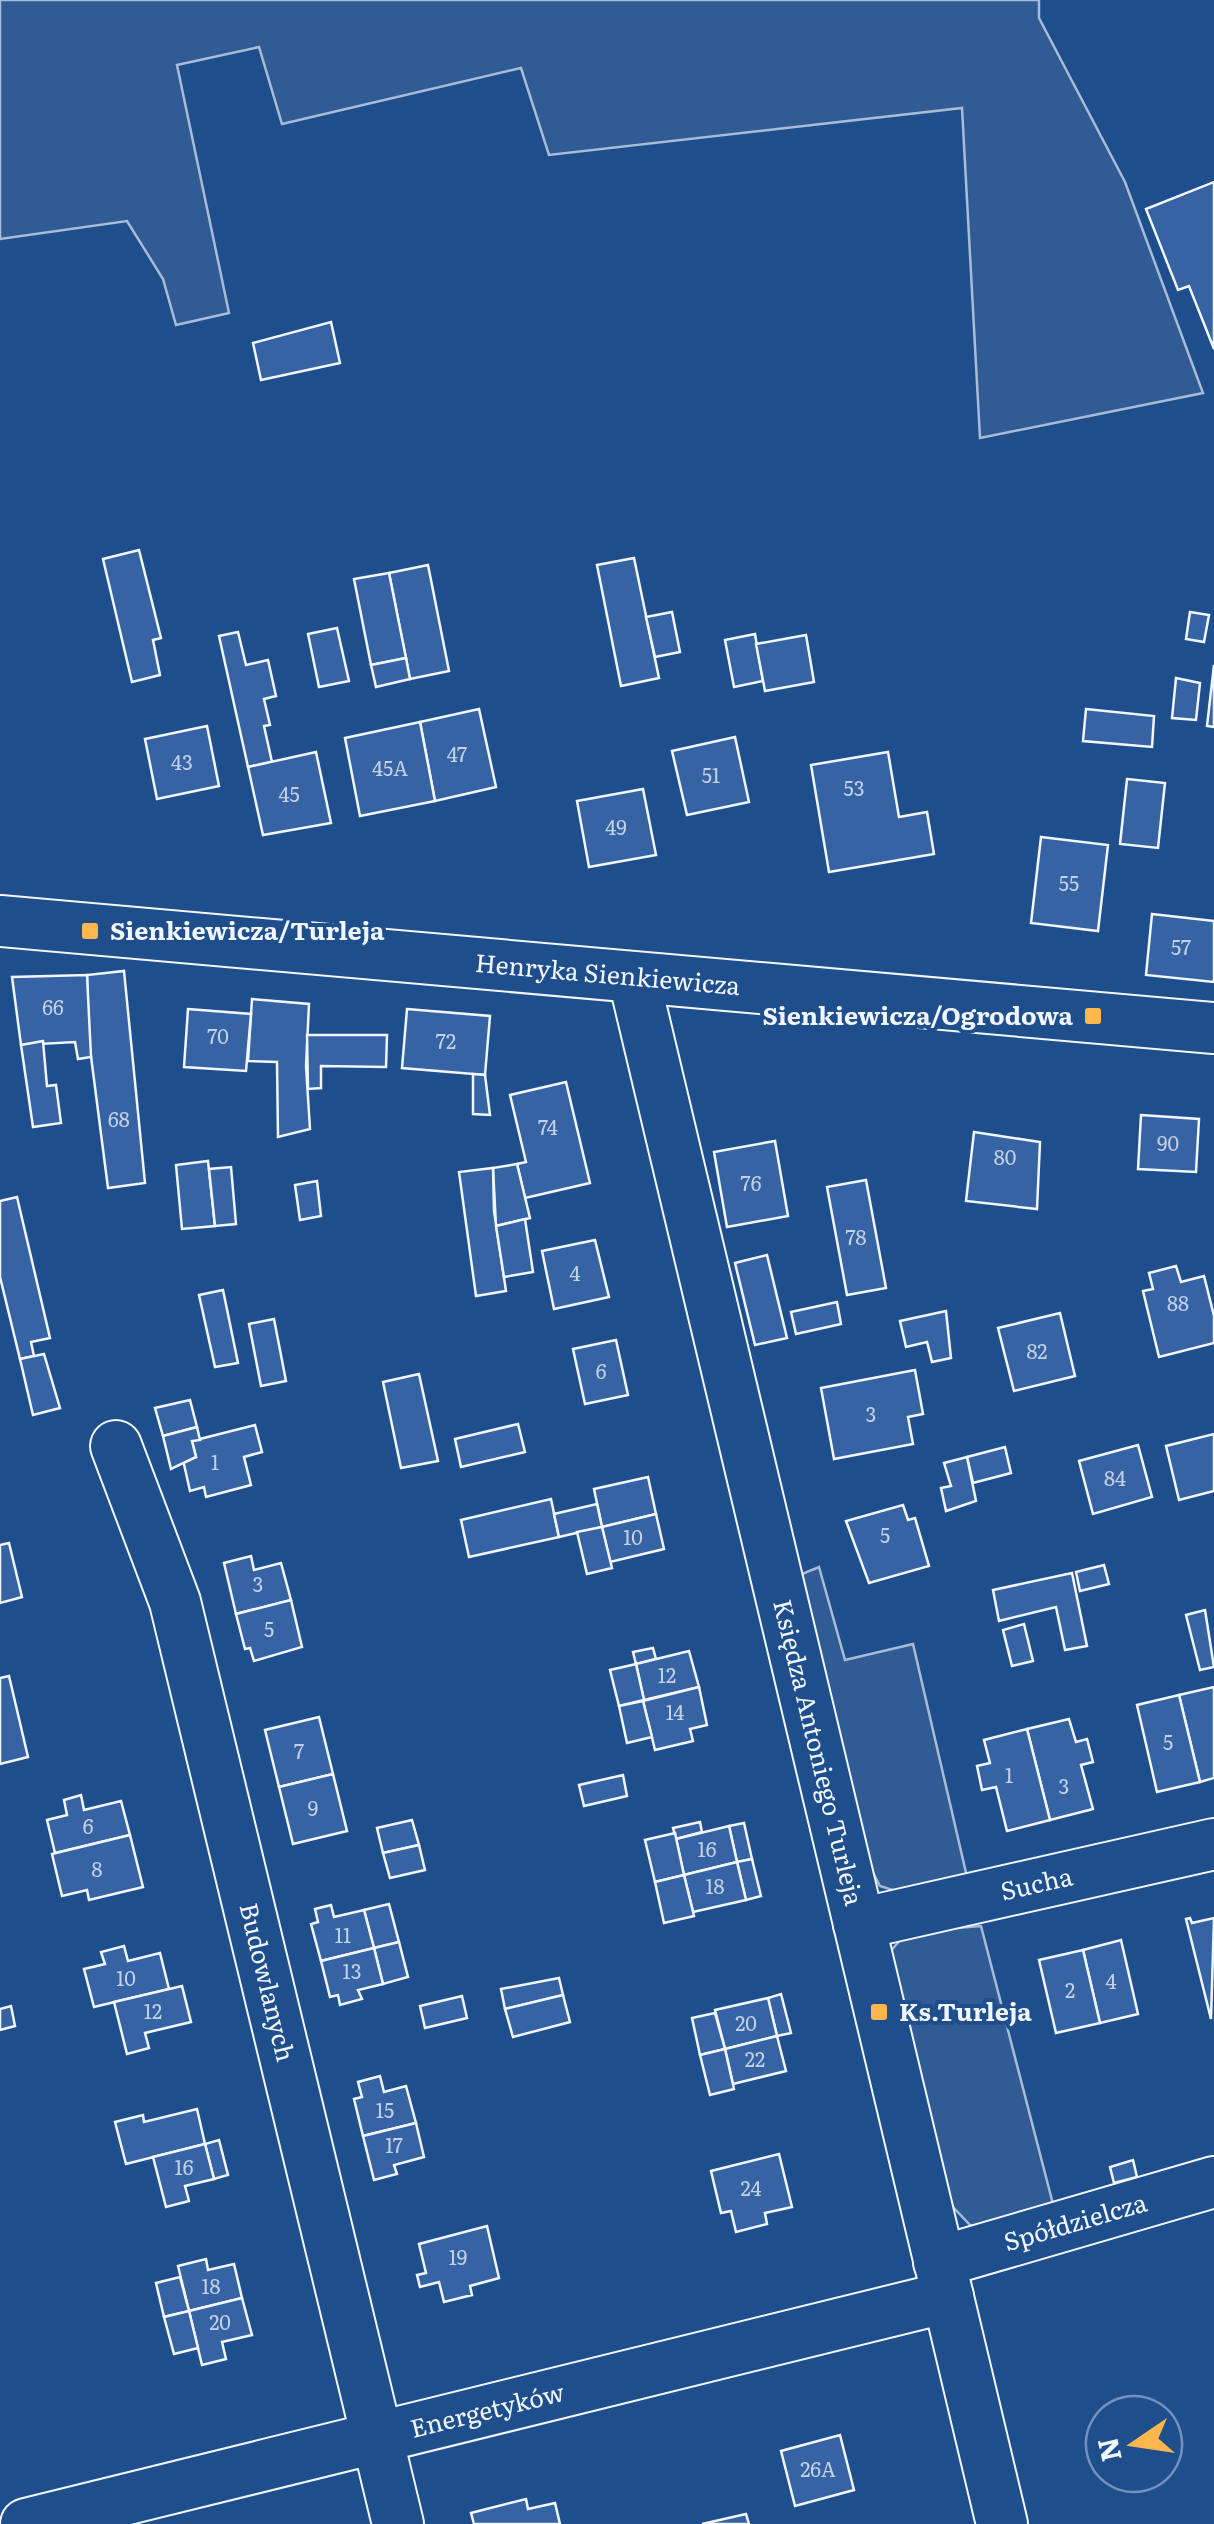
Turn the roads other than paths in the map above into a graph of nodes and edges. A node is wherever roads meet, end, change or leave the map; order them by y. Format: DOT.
graph roads {
  1 [pos="0,921"];
  2 [pos="634,979"];
  3 [pos="1214,1028"];
  4 [pos="116,1446"];
  5 [pos="1214,1844"];
  6 [pos="858,1924"];
  7 [pos="1214,2182"];
  8 [pos="944,2279"];
  9 [pos="376,2436"];
  10 [pos="26,2524"];
  11 [pos="398,2524"];
  12 [pos="1002,2524"];
  1 -- 2 [label="street, Henryka Sienkiewicza"];
  2 -- 3 [label="street, Henryka Sienkiewicza"];
  2 -- 6 [label="street, Księdza Antoniego Turleja"];
  4 -- 9 [label="street, Budowlanych"];
  5 -- 6 [label="street, Sucha"];
  6 -- 8 [label="street, Księdza Antoniego Turleja"];
  7 -- 8 [label="street, Spółdzielcza"];
  8 -- 9 [label="street, Energetyków"];
  8 -- 12 [label="street, Księdza Antoniego Turleja"];
  9 -- 10 [label="street, Energetyków"];
  9 -- 11 [label="street, Budowlanych"];
}
